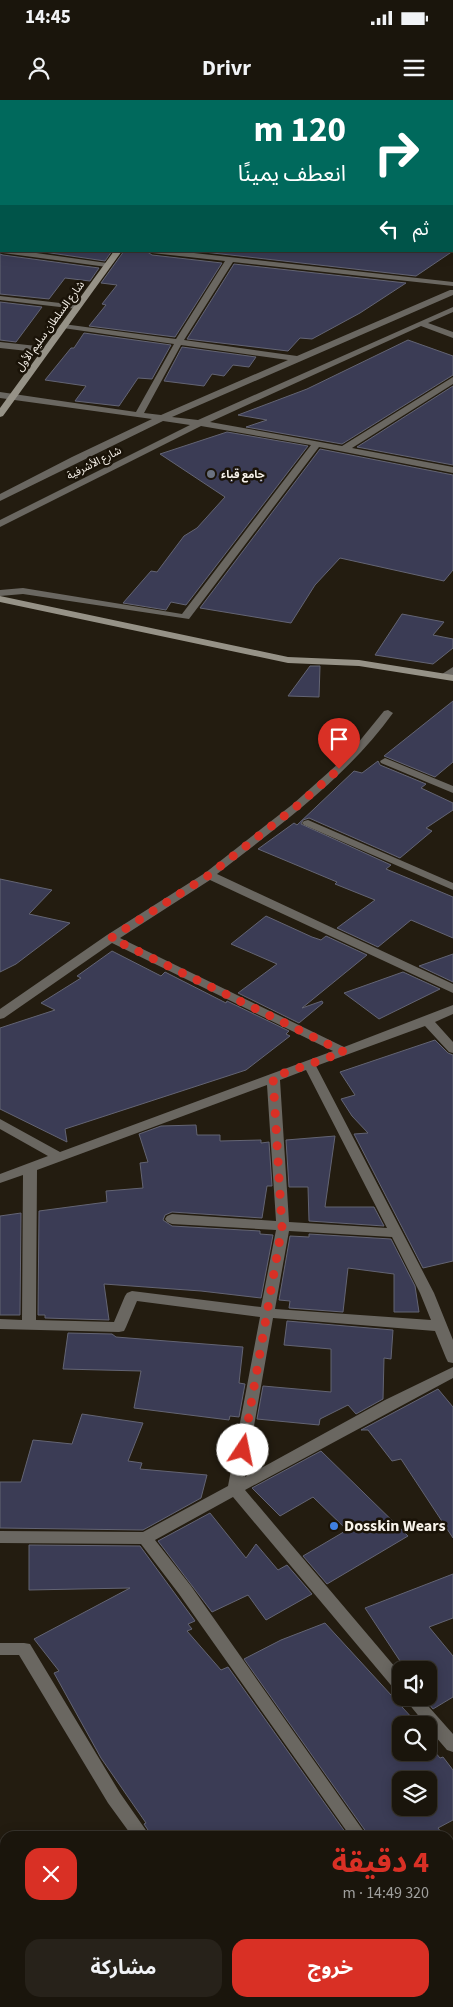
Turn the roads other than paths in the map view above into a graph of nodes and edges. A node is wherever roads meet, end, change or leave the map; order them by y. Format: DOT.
graph roads {
  1 [pos="9,252"];
  2 [pos="117,252"];
  3 [pos="161,252"];
  4 [pos="230,260"];
  5 [pos="107,265"];
  6 [pos="453,284"];
  7 [pos="453,292"];
  8 [pos="0,298"];
  9 [pos="77,307"];
  10 [pos="453,310"];
  11 [pos="423,324"];
  12 [pos="63,326"];
  13 [pos="453,335"];
  14 [pos="179,342"];
  15 [pos="0,345"];
  16 [pos="46,350"];
  17 [pos="300,359"];
  18 [pos="453,380"];
  19 [pos="0,396"];
  20 [pos="12,397"];
  21 [pos="0,414"];
  22 [pos="138,416"];
  23 [pos="162,418"];
  24 [pos="200,423"];
  25 [pos="317,443"];
  26 [pos="345,448"];
  27 [pos="452,469"];
  28 [pos="0,498"];
  29 [pos="0,524"];
  30 [pos="0,592"];
  31 [pos="0,599"];
  32 [pos="450,675"];
  33 [pos="388,713"];
  34 [pos="385,761"];
  35 [pos="453,790"];
  36 [pos="308,823"];
  37 [pos="209,875"];
  38 [pos="453,887"];
  39 [pos="111,938"];
  40 [pos="453,989"];
  41 [pos="453,1009"];
  42 [pos="0,1015"];
  43 [pos="427,1021"];
  44 [pos="453,1049"];
  45 [pos="344,1052"];
  46 [pos="309,1064"];
  47 [pos="273,1077"];
  48 [pos="0,1123"];
  49 [pos="59,1157"];
  50 [pos="30,1168"];
  51 [pos="0,1179"];
  52 [pos="172,1219"];
  53 [pos="282,1227"];
  54 [pos="397,1234"];
  55 [pos="268,1313"];
  56 [pos="0,1324"];
  57 [pos="29,1324"];
  58 [pos="440,1326"];
  59 [pos="453,1358"];
  60 [pos="453,1372"];
  61 [pos="235,1489"];
  62 [pos="0,1537"];
  63 [pos="145,1538"];
  64 [pos="0,1649"];
  65 [pos="392,1674"];
  66 [pos="421,1706"];
  67 [pos="447,1729"];
  68 [pos="453,1745"];
  69 [pos="138,1831"];
  70 [pos="355,1831"];
  1 -- 5 [label="street"];
  2 -- 5 [label="street, شارع السلطان سليم الأول"];
  3 -- 4 [label="street"];
  4 -- 6 [label="street"];
  4 -- 14 [label="street"];
  5 -- 9 [label="street, شارع السلطان سليم الأول"];
  7 -- 17 [label="street, شارع الأشرفية"];
  8 -- 9 [label="street"];
  9 -- 12 [label="street, شارع السلطان سليم الأول"];
  10 -- 11 [label="street, شارع الأشرفية"];
  11 -- 13 [label="street"];
  11 -- 24 [label="street, شارع الأشرفية"];
  12 -- 14 [label="street"];
  12 -- 16 [label="street, شارع السلطان سليم الأول"];
  14 -- 17 [label="street"];
  14 -- 22 [label="street"];
  15 -- 16 [label="street"];
  16 -- 20 [label="street, شارع السلطان سليم الأول"];
  17 -- 23 [label="street, شارع الأشرفية"];
  18 -- 26 [label="street"];
  19 -- 20 [label="street"];
  20 -- 21 [label="street, شارع السلطان سليم الأول"];
  20 -- 22 [label="street"];
  22 -- 23 [label="street"];
  23 -- 24 [label="street"];
  23 -- 28 [label="street, شارع الأشرفية"];
  24 -- 25 [label="street"];
  24 -- 29 [label="street, شارع الأشرفية"];
  25 -- 26 [label="street"];
  25 -- 30 [label="street"];
  26 -- 27 [label="street"];
  31 -- 32 [label="street"];
  33 -- 37 [label="street"];
  34 -- 35 [label="street"];
  36 -- 38 [label="street"];
  37 -- 39 [label="street"];
  37 -- 40 [label="street"];
  39 -- 42 [label="street"];
  39 -- 45 [label="street"];
  41 -- 43 [label="street"];
  43 -- 44 [label="street"];
  43 -- 45 [label="street"];
  45 -- 46 [label="street"];
  46 -- 47 [label="street"];
  46 -- 54 [label="street"];
  47 -- 49 [label="street"];
  47 -- 53 [label="street"];
  48 -- 49 [label="street"];
  49 -- 50 [label="street"];
  50 -- 51 [label="street"];
  50 -- 57 [label="street"];
  52 -- 53 [label="street"];
  53 -- 54 [label="street"];
  53 -- 55 [label="street"];
  54 -- 58 [label="street"];
  55 -- 57 [label="street"];
  55 -- 58 [label="street"];
  55 -- 61 [label="street"];
  56 -- 57 [label="street"];
  58 -- 59 [label="street"];
  60 -- 61 [label="street"];
  61 -- 63 [label="street"];
  61 -- 65 [label="street"];
  62 -- 63 [label="street"];
  63 -- 70 [label="street"];
  64 -- 69 [label="street"];
  66 -- 67 [label="street"];
  67 -- 68 [label="street"];
}
